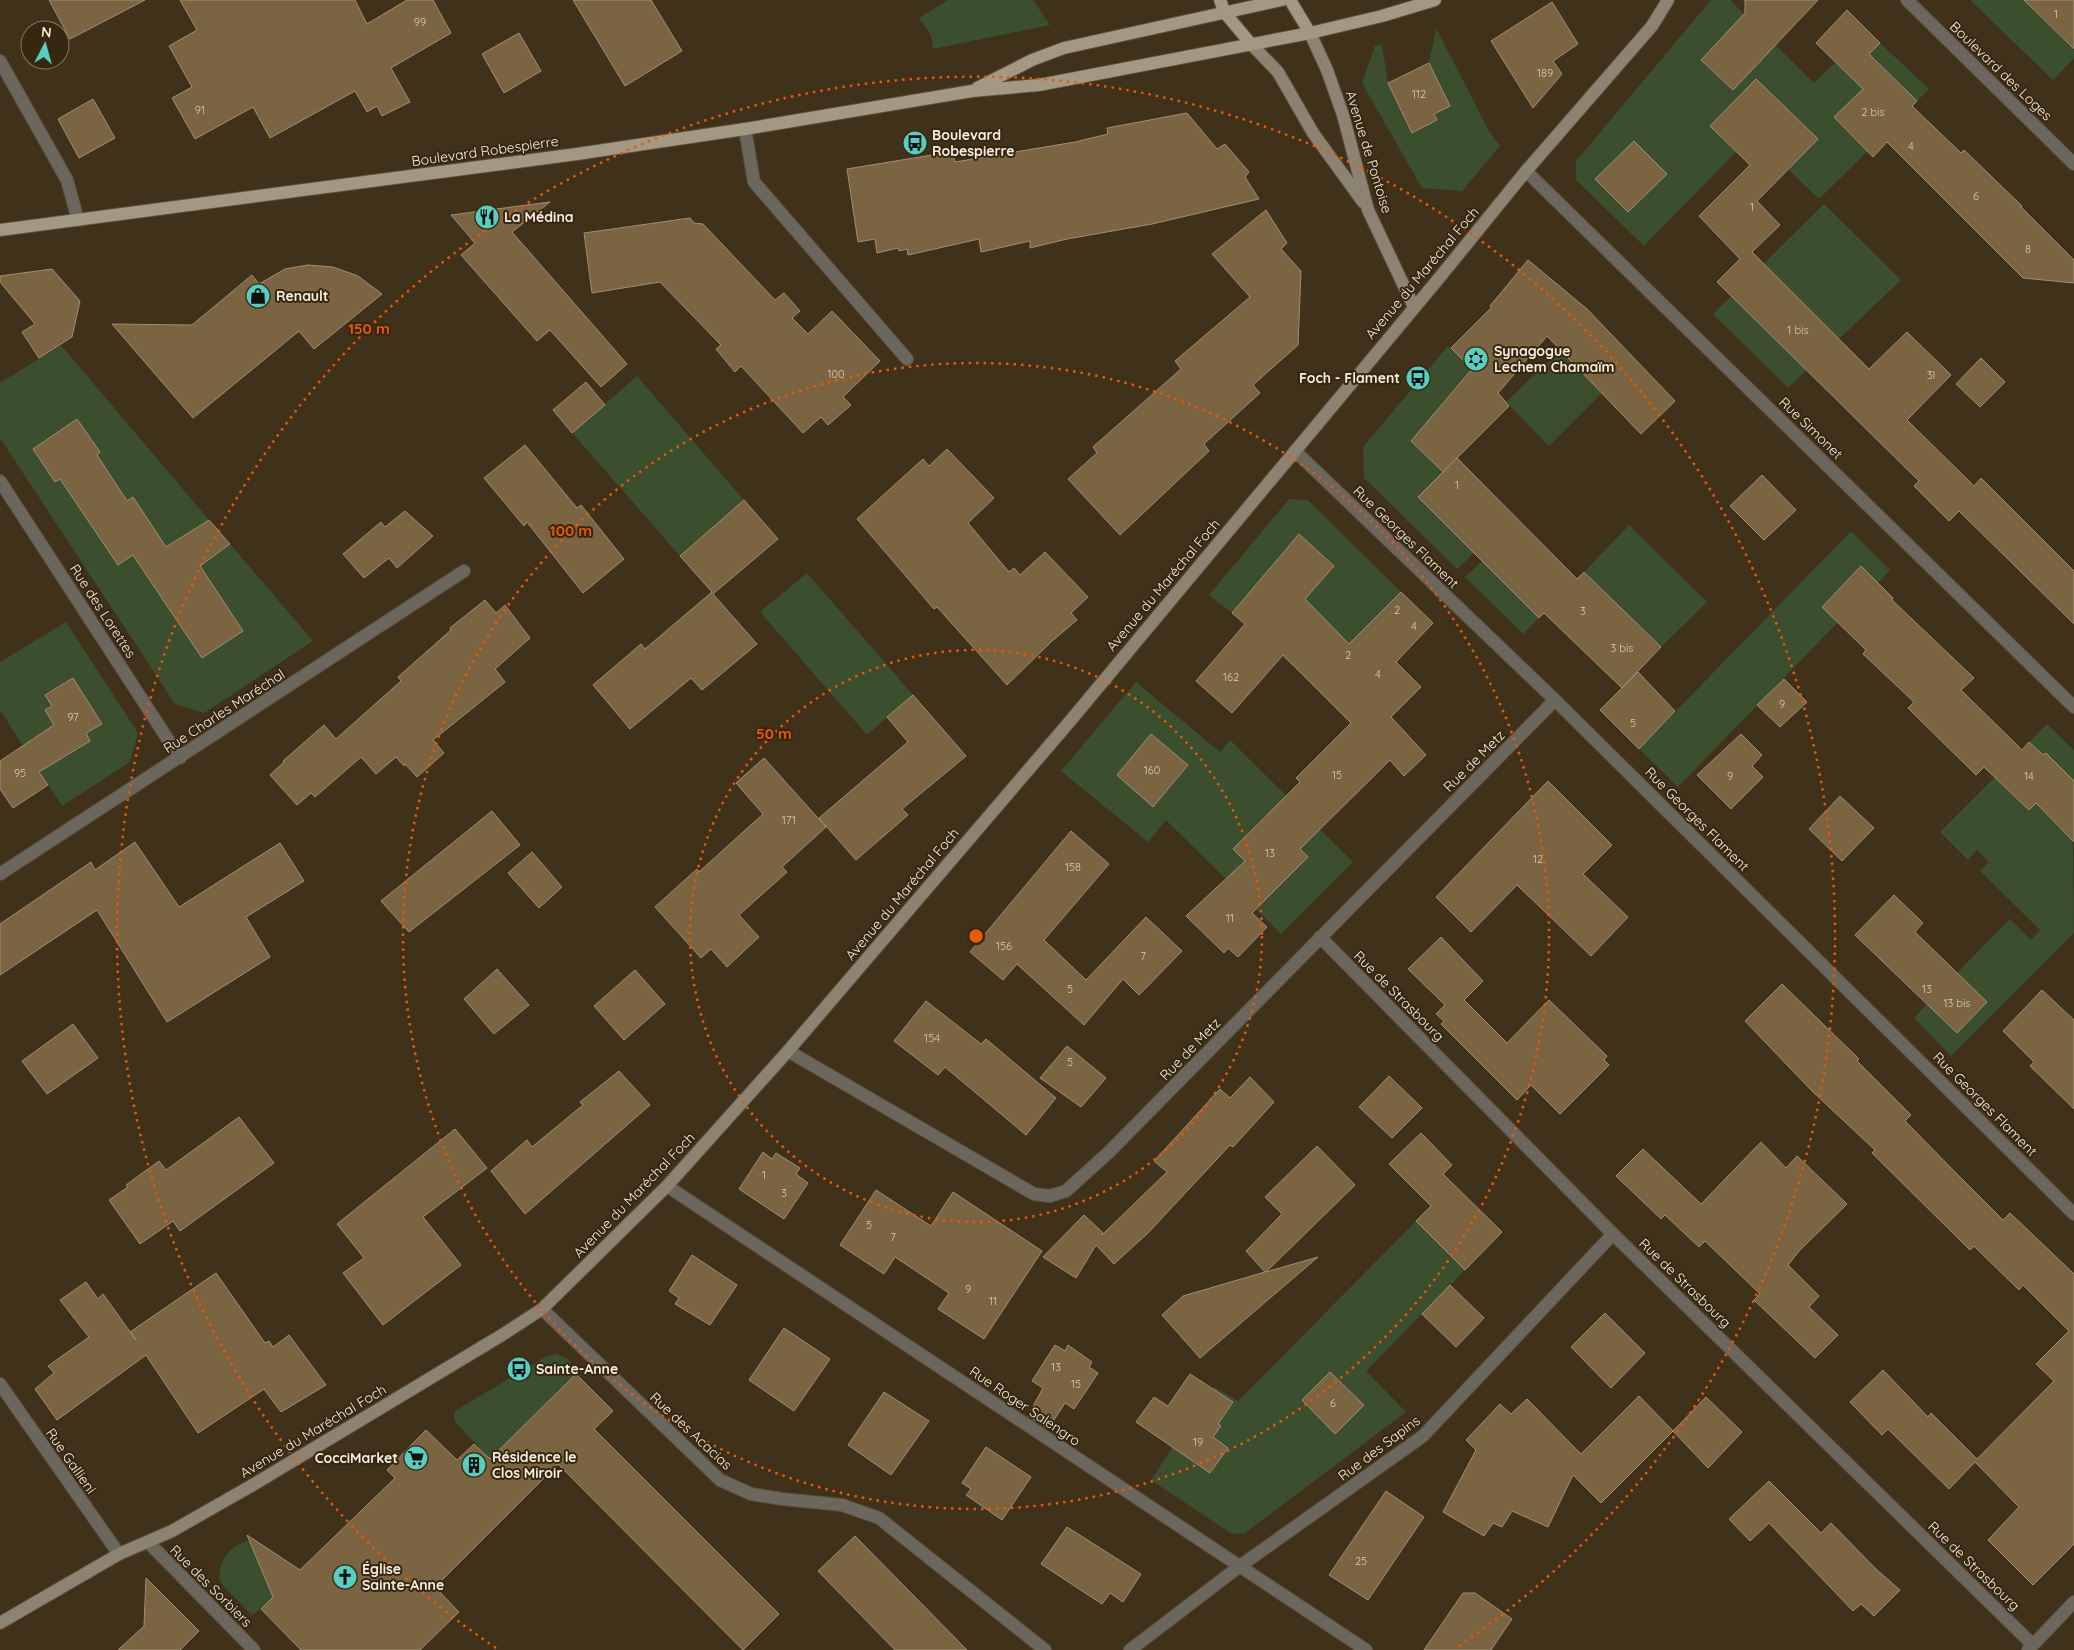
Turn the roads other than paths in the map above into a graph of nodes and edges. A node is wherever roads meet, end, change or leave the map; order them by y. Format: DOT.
graph roads {
  1 [pos="1220,0"];
  2 [pos="1282,0"];
  3 [pos="1290,0"];
  4 [pos="1435,0"];
  5 [pos="1668,0"];
  6 [pos="1907,0"];
  7 [pos="1224,13"];
  8 [pos="1310,33"];
  9 [pos="1251,44"];
  10 [pos="0,61"];
  11 [pos="972,91"];
  12 [pos="745,130"];
  13 [pos="2074,164"];
  14 [pos="1526,171"];
  15 [pos="1368,210"];
  16 [pos="78,220"];
  17 [pos="0,230"];
  18 [pos="1414,307"];
  19 [pos="907,359"];
  20 [pos="1295,450"];
  21 [pos="0,481"];
  22 [pos="464,572"];
  23 [pos="1555,700"];
  24 [pos="2074,707"];
  25 [pos="180,758"];
  26 [pos="0,874"];
  27 [pos="1320,938"];
  28 [pos="788,1051"];
  29 [pos="667,1186"];
  30 [pos="2074,1214"];
  31 [pos="1613,1234"];
  32 [pos="542,1309"];
  33 [pos="0,1384"];
  34 [pos="148,1542"];
  35 [pos="119,1554"];
  36 [pos="1240,1566"];
  37 [pos="2074,1602"];
  38 [pos="0,1623"];
  39 [pos="2031,1648"];
  40 [pos="254,1650"];
  41 [pos="1045,1650"];
  42 [pos="1130,1650"];
  43 [pos="1366,1650"];
  1 -- 7 [label="main road"];
  2 -- 7 [label="main road, Boulevard Robespierre"];
  3 -- 8 [label="main road"];
  4 -- 8 [label="main road, Boulevard Robespierre"];
  5 -- 14 [label="street, Avenue du Maréchal Foch"];
  6 -- 13 [label="street, Boulevard des Loges"];
  7 -- 9 [label="main road"];
  7 -- 11 [label="main road, Boulevard Robespierre"];
  8 -- 9 [label="main road, Boulevard Robespierre"];
  8 -- 15 [label="street, Avenue de Pontoise"];
  9 -- 11 [label="main road, Boulevard Robespierre"];
  9 -- 15 [label="street"];
  10 -- 16 [label="street"];
  11 -- 12 [label="main road, Boulevard Robespierre"];
  12 -- 16 [label="main road, Boulevard Robespierre"];
  12 -- 19 [label="street"];
  14 -- 18 [label="street, Avenue du Maréchal Foch"];
  14 -- 24 [label="street, Rue Simonet"];
  15 -- 18 [label="street, Avenue de Pontoise"];
  16 -- 17 [label="main road, Boulevard Robespierre"];
  18 -- 20 [label="street, Avenue du Maréchal Foch"];
  20 -- 23 [label="street, Rue Georges Flament"];
  20 -- 28 [label="street, Avenue du Maréchal Foch"];
  21 -- 25 [label="street, Rue des Lorettes"];
  22 -- 25 [label="street, Rue Charles Maréchal"];
  23 -- 27 [label="street, Rue de Metz"];
  23 -- 30 [label="street, Rue Georges Flament"];
  25 -- 26 [label="street, Rue Charles Maréchal"];
  27 -- 28 [label="street, Rue de Metz"];
  27 -- 31 [label="street, Rue de Strasbourg"];
  28 -- 29 [label="street, Avenue du Maréchal Foch"];
  29 -- 32 [label="street, Avenue du Maréchal Foch"];
  29 -- 36 [label="street, Rue Roger Salengro"];
  31 -- 36 [label="street, Rue des Sapins"];
  31 -- 39 [label="street, Rue de Strasbourg"];
  32 -- 34 [label="street, Avenue du Maréchal Foch"];
  32 -- 41 [label="street, Rue des Acacias"];
  33 -- 35 [label="street, Rue Gallieni"];
  34 -- 35 [label="street, Avenue du Maréchal Foch"];
  34 -- 40 [label="street, Rue des Sorbiers"];
  35 -- 38 [label="street, Avenue du Maréchal Foch"];
  36 -- 42 [label="street, Rue des Sapins"];
  36 -- 43 [label="street, Rue Roger Salengro"];
  37 -- 39 [label="street"];
}
